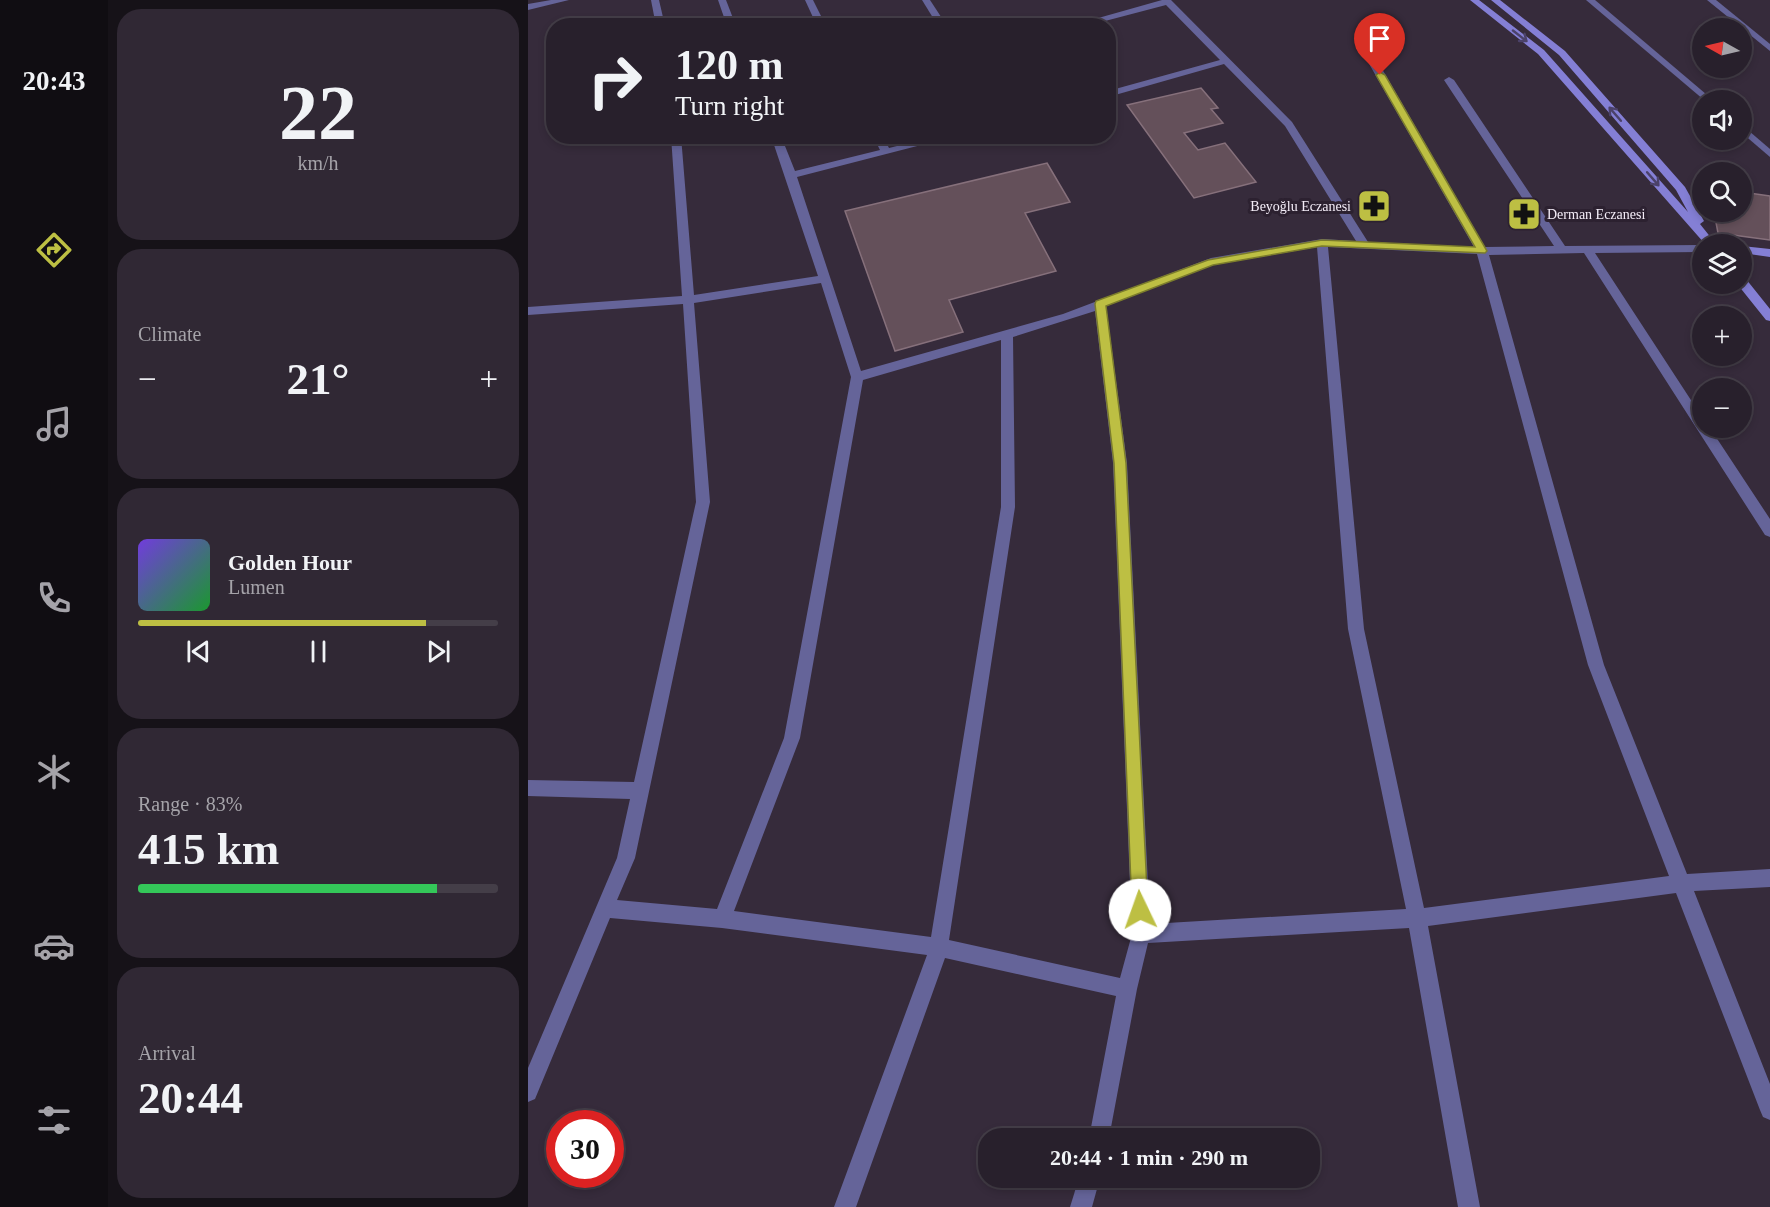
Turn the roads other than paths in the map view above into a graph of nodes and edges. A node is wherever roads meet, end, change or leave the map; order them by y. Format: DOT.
graph roads {
  1 [pos="565,0"];
  2 [pos="655,0"];
  3 [pos="722,0"];
  4 [pos="809,0"];
  5 [pos="926,0"];
  6 [pos="1474,0"];
  7 [pos="1495,0"];
  8 [pos="1590,0"];
  9 [pos="1711,0"];
  10 [pos="1167,1"];
  11 [pos="528,7"];
  12 [pos="659,18"];
  13 [pos="729,18"];
  14 [pos="818,18"];
  15 [pos="938,18"];
  16 [pos="1104,18"];
  17 [pos="1770,48"];
  18 [pos="1369,55"];
  19 [pos="1225,61"];
  20 [pos="1449,80"];
  21 [pos="1697,90"];
  22 [pos="1116,92"];
  23 [pos="1752,137"];
  24 [pos="677,144"];
  25 [pos="779,144"];
  26 [pos="882,144"];
  27 [pos="918,144"];
  28 [pos="886,152"];
  29 [pos="1770,154"];
  30 [pos="791,175"];
  31 [pos="1702,234"];
  32 [pos="1706,234"];
  33 [pos="1322,243"];
  34 [pos="1364,245"];
  35 [pos="1692,248"];
  36 [pos="1482,251"];
  37 [pos="1563,251"];
  38 [pos="1588,251"];
  39 [pos="1752,251"];
  40 [pos="1770,253"];
  41 [pos="825,279"];
  42 [pos="1752,294"];
  43 [pos="688,300"];
  44 [pos="1100,304"];
  45 [pos="528,311"];
  46 [pos="1770,317"];
  47 [pos="1007,335"];
  48 [pos="857,376"];
  49 [pos="1692,410"];
  50 [pos="1710,438"];
  51 [pos="1770,531"];
  52 [pos="528,788"];
  53 [pos="640,791"];
  54 [pos="1770,879"];
  55 [pos="1681,883"];
  56 [pos="605,908"];
  57 [pos="1417,918"];
  58 [pos="722,919"];
  59 [pos="1141,934"];
  60 [pos="939,947"];
  61 [pos="1127,989"];
  62 [pos="528,1092"];
  63 [pos="1770,1110"];
  64 [pos="1101,1128"];
  65 [pos="1087,1188"];
  66 [pos="845,1207"];
  67 [pos="1081,1207"];
  68 [pos="1469,1207"];
  1 -- 11 [label="street"];
  2 -- 12 [label="street"];
  3 -- 13 [label="street"];
  4 -- 14 [label="street"];
  5 -- 15 [label="street"];
  6 -- 31 [label="main road, one-way"];
  32 -- 7 [label="main road, one-way"];
  8 -- 21 [label="street"];
  9 -- 17 [label="street"];
  10 -- 16 [label="street"];
  10 -- 19 [label="street"];
  18 -- 36 [label="street"];
  19 -- 22 [label="street"];
  19 -- 34 [label="street"];
  20 -- 37 [label="street"];
  23 -- 29 [label="street"];
  24 -- 43 [label="street"];
  25 -- 30 [label="street"];
  26 -- 28 [label="street"];
  27 -- 28 [label="street"];
  28 -- 30 [label="street"];
  30 -- 41 [label="street"];
  33 -- 34 [label="street"];
  33 -- 44 [label="street"];
  33 -- 57 [label="street"];
  34 -- 36 [label="street"];
  35 -- 38 [label="street"];
  36 -- 37 [label="street"];
  36 -- 55 [label="street"];
  37 -- 38 [label="street"];
  38 -- 49 [label="street"];
  39 -- 40 [label="main road"];
  41 -- 43 [label="street"];
  41 -- 48 [label="street"];
  42 -- 46 [label="main road"];
  43 -- 45 [label="street"];
  43 -- 53 [label="street"];
  44 -- 47 [label="street"];
  44 -- 59 [label="street"];
  47 -- 48 [label="street"];
  47 -- 60 [label="street"];
  48 -- 58 [label="street"];
  50 -- 51 [label="street"];
  52 -- 53 [label="street"];
  53 -- 56 [label="street"];
  54 -- 55 [label="street"];
  55 -- 57 [label="street"];
  55 -- 63 [label="street"];
  56 -- 58 [label="street"];
  56 -- 62 [label="street"];
  57 -- 59 [label="street"];
  57 -- 68 [label="street"];
  58 -- 60 [label="street"];
  59 -- 61 [label="street"];
  60 -- 61 [label="street"];
  60 -- 66 [label="street"];
  61 -- 64 [label="street"];
  65 -- 67 [label="street"];
}
